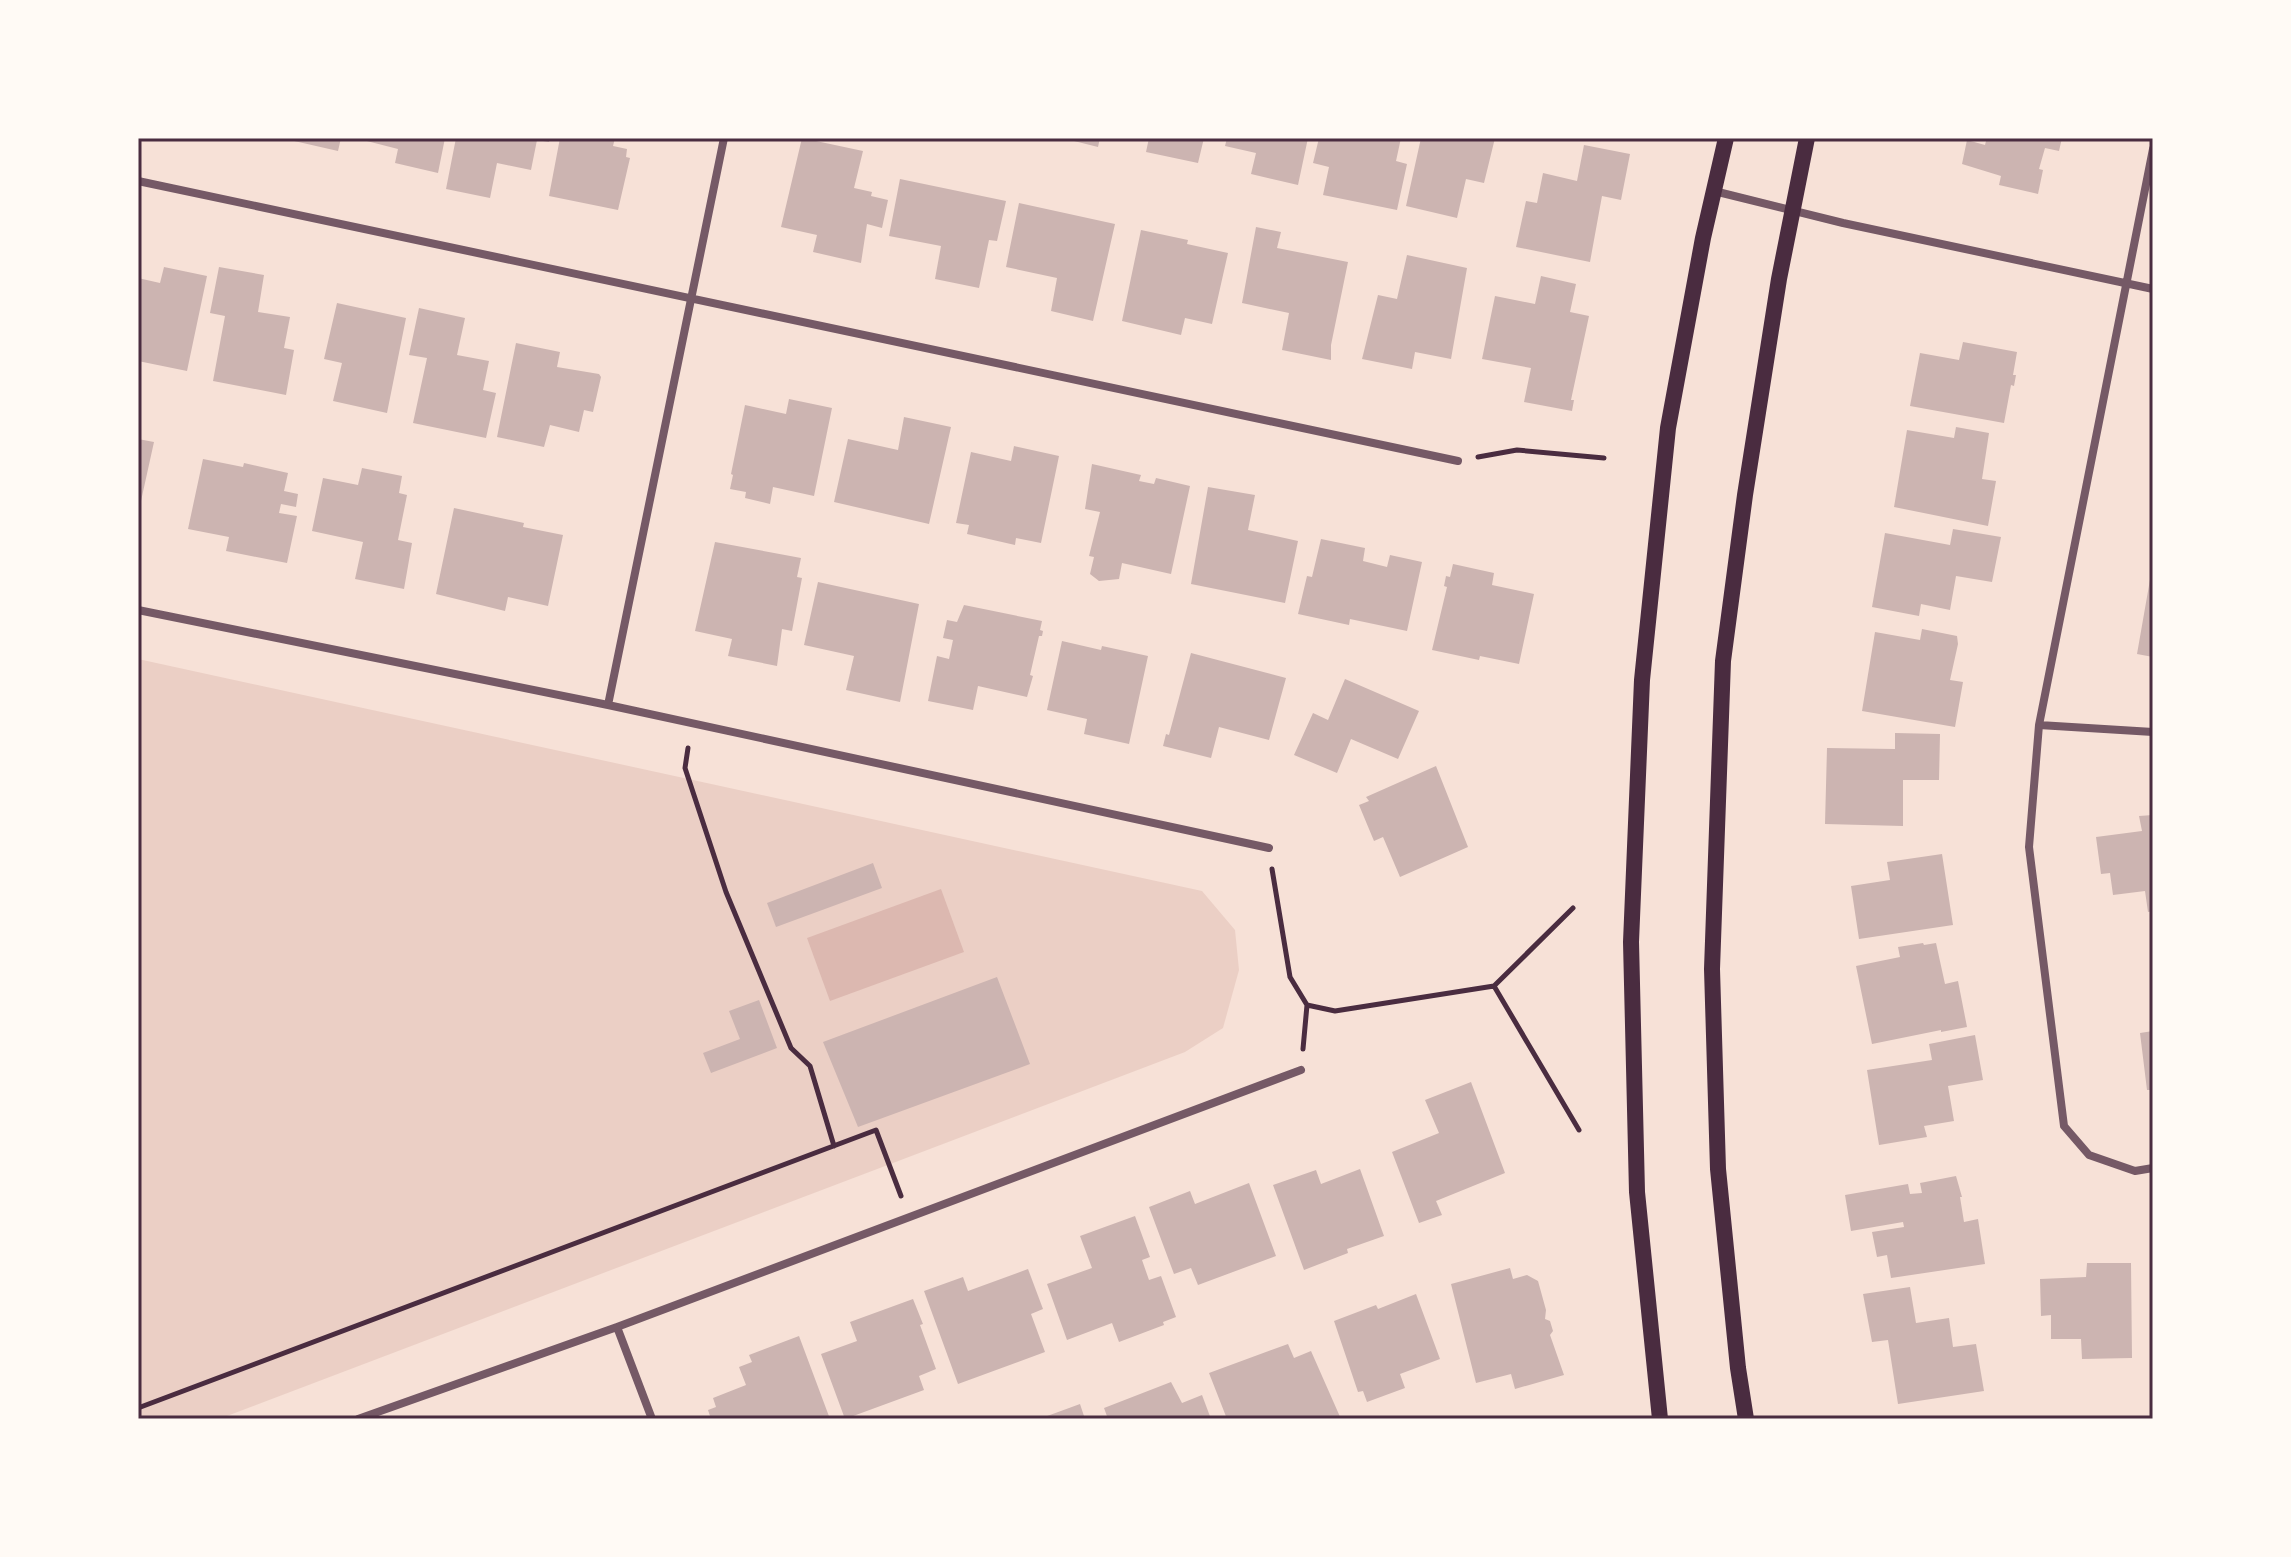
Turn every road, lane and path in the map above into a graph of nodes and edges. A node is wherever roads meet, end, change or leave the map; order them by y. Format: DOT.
graph roads {
  1 [pos="724,138"];
  2 [pos="1726,138"];
  3 [pos="1807,138"];
  4 [pos="2153,149"];
  5 [pos="138,181"];
  6 [pos="1714,191"];
  7 [pos="1792,209"];
  8 [pos="2124,283"];
  9 [pos="2153,289"];
  10 [pos="691,298"];
  11 [pos="1604,458"];
  12 [pos="1458,461"];
  13 [pos="138,610"];
  14 [pos="608,705"];
  15 [pos="691,723"];
  16 [pos="2039,725"];
  17 [pos="2153,732"];
  18 [pos="1269,848"];
  19 [pos="1573,908"];
  20 [pos="1494,986"];
  21 [pos="1307,1005"];
  22 [pos="1301,1070"];
  23 [pos="1579,1130"];
  24 [pos="834,1146"];
  25 [pos="2153,1168"];
  26 [pos="909,1218"];
  27 [pos="617,1327"];
  28 [pos="138,1408"];
  29 [pos="358,1419"];
  30 [pos="652,1419"];
  31 [pos="1660,1419"];
  32 [pos="1746,1419"];
  1 -- 10 [label="street"];
  2 -- 6 [label="main road"];
  3 -- 7 [label="main road"];
  4 -- 8 [label="street"];
  5 -- 10 [label="street"];
  6 -- 7 [label="street"];
  6 -- 31 [label="main road"];
  7 -- 8 [label="street"];
  7 -- 32 [label="main road"];
  8 -- 9 [label="street"];
  8 -- 16 [label="street"];
  10 -- 12 [label="street"];
  10 -- 14 [label="street"];
  11 -- 12 [label="path"];
  13 -- 14 [label="street"];
  14 -- 15 [label="street"];
  15 -- 18 [label="street"];
  15 -- 24 [label="path"];
  16 -- 17 [label="street"];
  16 -- 25 [label="street"];
  18 -- 21 [label="path"];
  19 -- 20 [label="path"];
  20 -- 21 [label="path"];
  20 -- 23 [label="path"];
  21 -- 22 [label="path"];
  22 -- 26 [label="street"];
  24 -- 26 [label="path"];
  24 -- 28 [label="path"];
  26 -- 27 [label="street"];
  27 -- 29 [label="street"];
  27 -- 30 [label="street"];
}
